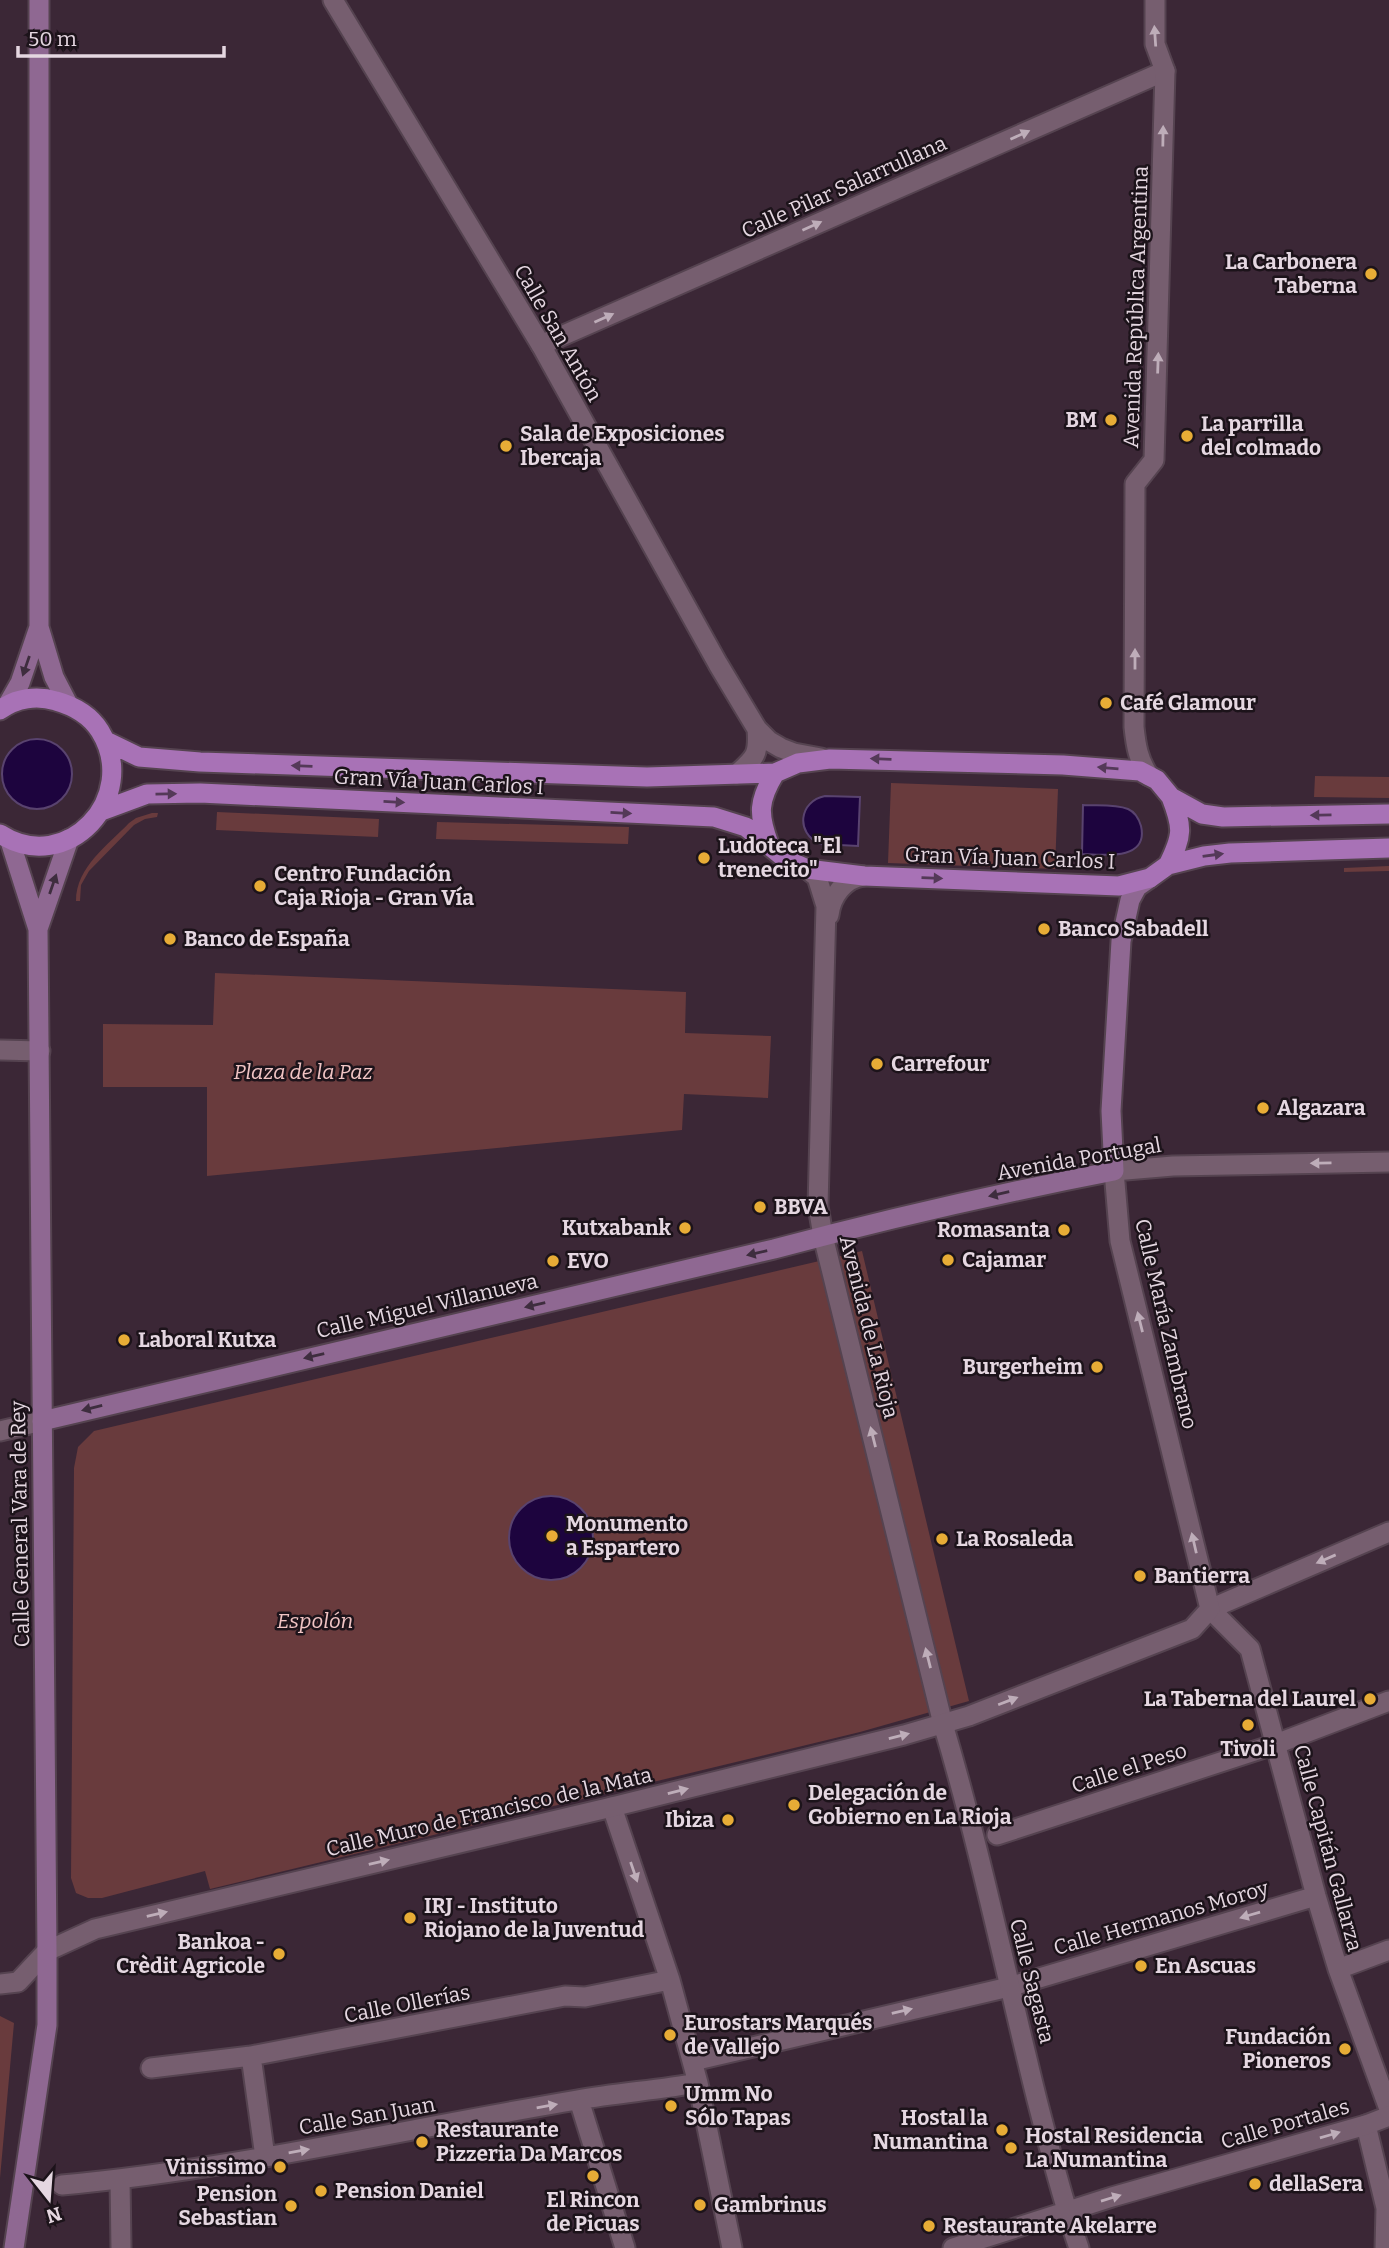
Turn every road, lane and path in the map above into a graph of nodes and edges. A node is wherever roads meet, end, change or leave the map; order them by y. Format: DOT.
graph roads {
  1 [pos="39,0"];
  2 [pos="333,0"];
  3 [pos="1155,0"];
  4 [pos="1165,71"];
  5 [pos="541,345"];
  6 [pos="39,627"];
  7 [pos="68,704"];
  8 [pos="4,707"];
  9 [pos="763,735"];
  10 [pos="106,741"];
  11 [pos="830,759"];
  12 [pos="775,773"];
  13 [pos="737,774"];
  14 [pos="1149,776"];
  15 [pos="1171,797"];
  16 [pos="101,811"];
  17 [pos="1389,814"];
  18 [pos="5,838"];
  19 [pos="69,839"];
  20 [pos="770,845"];
  21 [pos="1389,848"];
  22 [pos="1168,865"];
  23 [pos="807,869"];
  24 [pos="864,876"];
  25 [pos="1150,878"];
  26 [pos="1103,885"];
  27 [pos="1126,920"];
  28 [pos="38,929"];
  29 [pos="827,933"];
  30 [pos="0,1050"];
  31 [pos="40,1051"];
  32 [pos="1389,1161"];
  33 [pos="1114,1171"];
  34 [pos="823,1236"];
  35 [pos="42,1421"];
  36 [pos="0,1431"];
  37 [pos="1389,1532"];
  38 [pos="1210,1609"];
  39 [pos="1389,1701"];
  40 [pos="943,1724"];
  41 [pos="1276,1744"];
  42 [pos="612,1807"];
  43 [pos="997,1835"];
  44 [pos="1316,1896"];
  45 [pos="1389,1950"];
  46 [pos="47,1951"];
  47 [pos="1338,1969"];
  48 [pos="670,1980"];
  49 [pos="0,1984"];
  50 [pos="1009,1987"];
  51 [pos="251,2056"];
  52 [pos="693,2062"];
  53 [pos="151,2068"];
  54 [pos="689,2085"];
  55 [pos="579,2100"];
  56 [pos="1389,2109"];
  57 [pos="1389,2116"];
  58 [pos="1366,2125"];
  59 [pos="265,2157"];
  60 [pos="120,2180"];
  61 [pos="61,2185"];
  62 [pos="1067,2213"];
  63 [pos="14,2248"];
  64 [pos="121,2248"];
  65 [pos="625,2248"];
  66 [pos="732,2248"];
  67 [pos="953,2248"];
  68 [pos="1079,2248"];
  69 [pos="1385,2248"];
  1 -- 6 [label="main road"];
  2 -- 5 [label="street, Calle San Antón"];
  4 -- 3 [label="street, Avenida República Argentina, one-way"];
  5 -- 4 [label="street, Calle Pilar Salarrullana, one-way"];
  14 -- 4 [label="street, Avenida República Argentina, one-way"];
  5 -- 9 [label="street, Calle San Antón"];
  6 -- 7 [label="main road"];
  6 -- 8 [label="main road, one-way"];
  7 -- 8 [label="main road"];
  7 -- 10 [label="main road"];
  9 -- 11 [label="street"];
  9 -- 12 [label="street, Calle San Antón"];
  9 -- 13 [label="street"];
  13 -- 10 [label="main road, Gran Vía Juan Carlos I, one-way"];
  10 -- 16 [label="main road"];
  11 -- 12 [label="main road, Gran Vía Juan Carlos I"];
  14 -- 11 [label="main road, Gran Vía Juan Carlos I, one-way"];
  12 -- 13 [label="main road, Gran Vía Juan Carlos I"];
  12 -- 20 [label="main road"];
  14 -- 15 [label="main road"];
  17 -- 15 [label="main road, one-way"];
  15 -- 22 [label="main road"];
  16 -- 19 [label="main road"];
  16 -- 20 [label="main road, Gran Vía Juan Carlos I, one-way"];
  18 -- 19 [label="main road"];
  18 -- 28 [label="main road, Calle General Vara de Rey"];
  28 -- 19 [label="main road, Calle General Vara de Rey, one-way"];
  20 -- 23 [label="main road, Gran Vía Juan Carlos I"];
  22 -- 21 [label="main road, Gran Vía Juan Carlos I, one-way"];
  22 -- 25 [label="main road, Gran Vía Juan Carlos I"];
  23 -- 24 [label="main road, Gran Vía Juan Carlos I"];
  23 -- 29 [label="street, Avenida de La Rioja"];
  24 -- 26 [label="main road, Gran Vía Juan Carlos I, one-way"];
  24 -- 29 [label="street, Avenida de La Rioja"];
  25 -- 26 [label="main road, Gran Vía Juan Carlos I"];
  25 -- 27 [label="main road, Calle María Zambrano"];
  26 -- 27 [label="main road"];
  27 -- 33 [label="main road, Calle María Zambrano"];
  28 -- 31 [label="main road, Calle General Vara de Rey"];
  29 -- 34 [label="street, Avenida de La Rioja"];
  30 -- 31 [label="street"];
  31 -- 35 [label="main road, Calle General Vara de Rey"];
  32 -- 33 [label="street, Avenida Portugal, one-way"];
  33 -- 34 [label="main road, Avenida Portugal, one-way"];
  38 -- 33 [label="street, Calle María Zambrano, one-way"];
  34 -- 35 [label="main road, Calle Miguel Villanueva, one-way"];
  40 -- 34 [label="street, Avenida de La Rioja, one-way"];
  35 -- 36 [label="street"];
  35 -- 46 [label="main road, Calle General Vara de Rey"];
  37 -- 38 [label="street, Calle Muro de Francisco de la Mata, one-way"];
  40 -- 38 [label="street, Calle Muro de Francisco de la Mata, one-way"];
  38 -- 41 [label="street, Calle Capitán Gallarza"];
  39 -- 41 [label="street, Calle el Peso"];
  42 -- 40 [label="street, Calle Muro de Francisco de la Mata, one-way"];
  40 -- 50 [label="street, Calle Sagasta"];
  41 -- 43 [label="street, Calle el Peso"];
  41 -- 44 [label="street, Calle Capitán Gallarza"];
  46 -- 42 [label="street, Calle Muro de Francisco de la Mata, one-way"];
  42 -- 48 [label="street, one-way"];
  44 -- 47 [label="street, Calle Capitán Gallarza"];
  44 -- 50 [label="street, Calle Hermanos Moroy, one-way"];
  45 -- 47 [label="street"];
  46 -- 49 [label="street"];
  46 -- 63 [label="main road, Calle General Vara de Rey"];
  47 -- 56 [label="street, Calle Capitán Gallarza"];
  48 -- 51 [label="street, Calle Ollerías"];
  48 -- 52 [label="street"];
  52 -- 50 [label="street, Calle Hermanos Moroy, one-way"];
  50 -- 62 [label="street, Calle Sagasta"];
  51 -- 53 [label="street, Calle Ollerías"];
  51 -- 59 [label="street"];
  52 -- 54 [label="street"];
  54 -- 55 [label="street, Calle San Juan"];
  54 -- 66 [label="street"];
  59 -- 55 [label="street, Calle San Juan, one-way"];
  55 -- 65 [label="street"];
  57 -- 58 [label="street, Calle Portales"];
  62 -- 58 [label="street, Calle Portales, one-way"];
  58 -- 69 [label="street"];
  59 -- 60 [label="street, Calle San Juan"];
  60 -- 61 [label="street, Calle San Juan"];
  60 -- 64 [label="street"];
  62 -- 67 [label="street, Calle Portales"];
  62 -- 68 [label="street, Calle Sagasta"];
}
